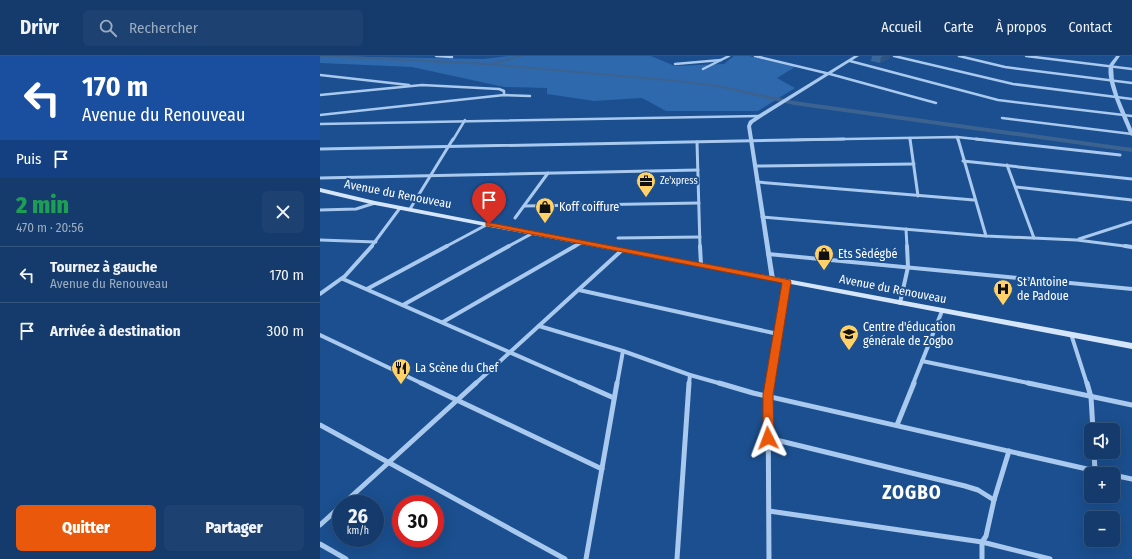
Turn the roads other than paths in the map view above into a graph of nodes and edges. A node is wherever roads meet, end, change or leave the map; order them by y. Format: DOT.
graph roads {
  1 [pos="436,56"];
  2 [pos="729,56"];
  3 [pos="755,56"];
  4 [pos="857,56"];
  5 [pos="894,56"];
  6 [pos="959,56"];
  7 [pos="1026,56"];
  8 [pos="1067,56"];
  9 [pos="1118,56"];
  10 [pos="452,57"];
  11 [pos="721,60"];
  12 [pos="850,61"];
  13 [pos="1062,61"];
  14 [pos="675,64"];
  15 [pos="1111,66"];
  16 [pos="1132,68"];
  17 [pos="704,70"];
  18 [pos="830,74"];
  19 [pos="320,75"];
  20 [pos="1112,81"];
  21 [pos="1132,83"];
  22 [pos="417,86"];
  23 [pos="320,95"];
  24 [pos="504,95"];
  25 [pos="530,96"];
  26 [pos="1117,98"];
  27 [pos="1132,99"];
  28 [pos="936,103"];
  29 [pos="320,115"];
  30 [pos="1124,115"];
  31 [pos="760,116"];
  32 [pos="1132,116"];
  33 [pos="1002,118"];
  34 [pos="464,120"];
  35 [pos="320,124"];
  36 [pos="1132,134"];
  37 [pos="957,137"];
  38 [pos="910,138"];
  39 [pos="751,140"];
  40 [pos="697,142"];
  41 [pos="448,147"];
  42 [pos="320,149"];
  43 [pos="1120,155"];
  44 [pos="963,161"];
  45 [pos="914,164"];
  46 [pos="1007,165"];
  47 [pos="755,166"];
  48 [pos="698,170"];
  49 [pos="548,172"];
  50 [pos="431,175"];
  51 [pos="320,178"];
  52 [pos="1132,179"];
  53 [pos="757,182"];
  54 [pos="1016,187"];
  55 [pos="320,190"];
  56 [pos="918,196"];
  57 [pos="974,200"];
  58 [pos="1132,200"];
  59 [pos="375,203"];
  60 [pos="699,203"];
  61 [pos="524,206"];
  62 [pos="400,208"];
  63 [pos="410,209"];
  64 [pos="320,210"];
  65 [pos="762,217"];
  66 [pos="515,218"];
  67 [pos="1132,222"];
  68 [pos="489,224"];
  69 [pos="906,230"];
  70 [pos="533,232"];
  71 [pos="700,236"];
  72 [pos="986,236"];
  73 [pos="618,238"];
  74 [pos="1034,238"];
  75 [pos="320,240"];
  76 [pos="1077,240"];
  77 [pos="376,242"];
  78 [pos="581,243"];
  79 [pos="1132,247"];
  80 [pos="621,251"];
  81 [pos="768,254"];
  82 [pos="702,265"];
  83 [pos="908,267"];
  84 [pos="343,279"];
  85 [pos="772,279"];
  86 [pos="787,282"];
  87 [pos="367,289"];
  88 [pos="1132,289"];
  89 [pos="578,290"];
  90 [pos="320,294"];
  91 [pos="900,303"];
  92 [pos="402,305"];
  93 [pos="942,311"];
  94 [pos="443,322"];
  95 [pos="539,326"];
  96 [pos="778,334"];
  97 [pos="1072,334"];
  98 [pos="320,336"];
  99 [pos="1132,346"];
  100 [pos="623,351"];
  101 [pos="509,353"];
  102 [pos="922,361"];
  103 [pos="690,375"];
  104 [pos="768,395"];
  105 [pos="1091,397"];
  106 [pos="614,398"];
  107 [pos="457,400"];
  108 [pos="1132,405"];
  109 [pos="1093,423"];
  110 [pos="320,425"];
  111 [pos="897,425"];
  112 [pos="768,438"];
  113 [pos="1009,451"];
  114 [pos="389,463"];
  115 [pos="1084,468"];
  116 [pos="602,469"];
  117 [pos="1120,477"];
  118 [pos="1132,480"];
  119 [pos="353,495"];
  120 [pos="994,500"];
  121 [pos="769,511"];
  122 [pos="332,514"];
  123 [pos="320,525"];
  124 [pos="982,542"];
  125 [pos="320,544"];
  126 [pos="346,559"];
  127 [pos="565,559"];
  128 [pos="586,559"];
  129 [pos="677,559"];
  130 [pos="768,559"];
  131 [pos="982,559"];
  132 [pos="1050,559"];
  1 -- 10 [label="street"];
  2 -- 11 [label="street"];
  3 -- 18 [label="street"];
  4 -- 12 [label="street"];
  5 -- 26 [label="street"];
  6 -- 20 [label="street"];
  7 -- 13 [label="street"];
  8 -- 13 [label="street"];
  9 -- 15 [label="street"];
  11 -- 14 [label="street"];
  11 -- 17 [label="street"];
  12 -- 18 [label="street"];
  12 -- 30 [label="street"];
  13 -- 15 [label="street"];
  15 -- 16 [label="street"];
  15 -- 20 [label="street"];
  18 -- 28 [label="street"];
  18 -- 31 [label="street"];
  19 -- 22 [label="street"];
  20 -- 21 [label="street"];
  20 -- 26 [label="street"];
  22 -- 23 [label="street"];
  22 -- 24 [label="street"];
  24 -- 25 [label="street"];
  24 -- 29 [label="street"];
  26 -- 27 [label="street"];
  26 -- 30 [label="street"];
  30 -- 32 [label="street"];
  30 -- 36 [label="street"];
  31 -- 34 [label="street"];
  31 -- 39 [label="street"];
  33 -- 36 [label="street"];
  34 -- 35 [label="street"];
  34 -- 41 [label="street"];
  37 -- 38 [label="street"];
  37 -- 43 [label="street"];
  37 -- 44 [label="street"];
  38 -- 39 [label="street"];
  38 -- 45 [label="street"];
  39 -- 40 [label="street"];
  39 -- 47 [label="street"];
  40 -- 41 [label="street"];
  40 -- 48 [label="street"];
  41 -- 42 [label="street"];
  41 -- 50 [label="street"];
  44 -- 46 [label="street"];
  44 -- 57 [label="street"];
  45 -- 47 [label="street"];
  45 -- 56 [label="street"];
  46 -- 52 [label="street"];
  46 -- 54 [label="street"];
  47 -- 53 [label="street"];
  48 -- 49 [label="street"];
  48 -- 60 [label="street"];
  49 -- 50 [label="street"];
  49 -- 61 [label="street"];
  50 -- 51 [label="street"];
  50 -- 63 [label="street"];
  53 -- 56 [label="street"];
  53 -- 65 [label="street"];
  54 -- 58 [label="street"];
  54 -- 74 [label="street"];
  55 -- 59 [label="main road, Avenue du Renouveau"];
  56 -- 57 [label="street"];
  57 -- 72 [label="street"];
  59 -- 62 [label="main road, Avenue du Renouveau"];
  59 -- 64 [label="street"];
  60 -- 61 [label="street"];
  60 -- 71 [label="street"];
  61 -- 66 [label="street"];
  62 -- 63 [label="main road, Avenue du Renouveau"];
  62 -- 77 [label="street"];
  63 -- 68 [label="main road, Avenue du Renouveau"];
  65 -- 69 [label="street"];
  65 -- 81 [label="street"];
  67 -- 76 [label="street"];
  68 -- 70 [label="main road, Avenue du Renouveau"];
  68 -- 87 [label="street"];
  69 -- 72 [label="street"];
  69 -- 83 [label="street"];
  70 -- 78 [label="main road, Avenue du Renouveau"];
  70 -- 92 [label="street"];
  71 -- 73 [label="street"];
  71 -- 82 [label="street"];
  72 -- 74 [label="street"];
  74 -- 76 [label="street"];
  75 -- 77 [label="street"];
  76 -- 79 [label="street"];
  77 -- 84 [label="street"];
  78 -- 80 [label="main road, Avenue du Renouveau"];
  78 -- 94 [label="street"];
  80 -- 82 [label="main road, Avenue du Renouveau"];
  80 -- 89 [label="street"];
  81 -- 83 [label="street"];
  81 -- 85 [label="street"];
  82 -- 85 [label="main road, Avenue du Renouveau"];
  83 -- 88 [label="street"];
  83 -- 91 [label="street"];
  84 -- 87 [label="street"];
  84 -- 90 [label="street"];
  85 -- 86 [label="main road, Avenue du Renouveau"];
  86 -- 91 [label="main road, Avenue du Renouveau"];
  86 -- 96 [label="street"];
  87 -- 92 [label="street"];
  89 -- 95 [label="street"];
  89 -- 96 [label="street"];
  91 -- 93 [label="main road, Avenue du Renouveau"];
  92 -- 94 [label="street"];
  93 -- 97 [label="main road, Avenue du Renouveau"];
  93 -- 102 [label="street"];
  94 -- 101 [label="street"];
  95 -- 100 [label="street"];
  95 -- 101 [label="street"];
  96 -- 104 [label="street"];
  97 -- 99 [label="main road, Avenue du Renouveau"];
  97 -- 105 [label="street"];
  98 -- 107 [label="street"];
  100 -- 103 [label="street"];
  100 -- 106 [label="street"];
  101 -- 106 [label="street"];
  101 -- 107 [label="street"];
  102 -- 105 [label="street"];
  102 -- 111 [label="street"];
  103 -- 104 [label="street"];
  103 -- 129 [label="street"];
  104 -- 111 [label="street"];
  104 -- 112 [label="street"];
  105 -- 108 [label="street"];
  105 -- 109 [label="street"];
  106 -- 116 [label="street"];
  107 -- 114 [label="street"];
  107 -- 116 [label="street"];
  110 -- 114 [label="street"];
  111 -- 113 [label="street"];
  112 -- 120 [label="street"];
  112 -- 121 [label="street"];
  113 -- 115 [label="street"];
  113 -- 120 [label="street"];
  114 -- 119 [label="street"];
  114 -- 127 [label="street"];
  116 -- 128 [label="street"];
  117 -- 118 [label="street"];
  120 -- 124 [label="street"];
  121 -- 124 [label="street"];
  121 -- 130 [label="street"];
  122 -- 123 [label="street"];
  124 -- 131 [label="street"];
  124 -- 132 [label="street"];
  125 -- 126 [label="street"];
}
